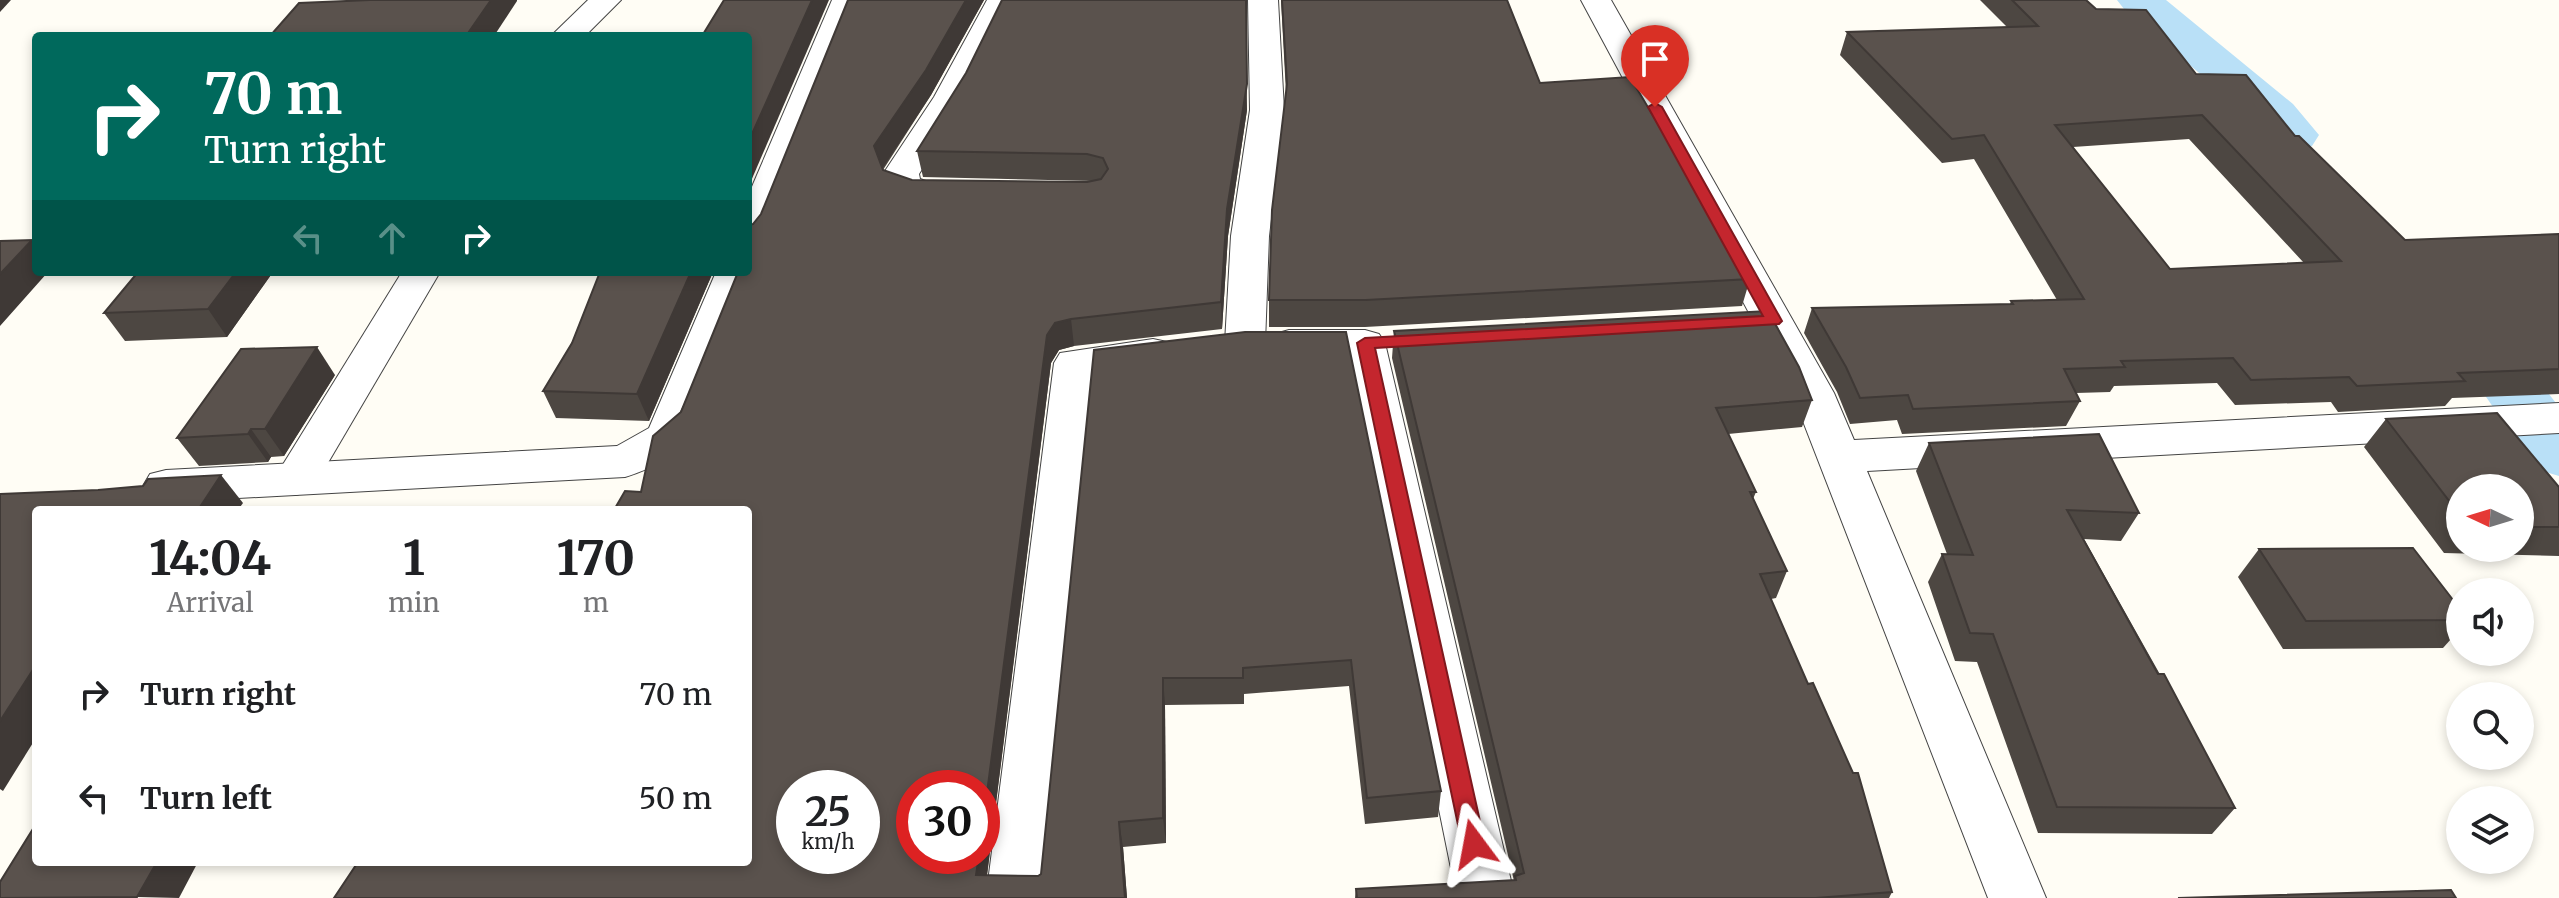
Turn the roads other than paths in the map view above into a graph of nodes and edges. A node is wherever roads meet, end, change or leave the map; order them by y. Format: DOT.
graph roads {
  1 [pos="606,0"];
  2 [pos="847,0"];
  3 [pos="1002,0"];
  4 [pos="1263,0"];
  5 [pos="1596,0"];
  6 [pos="571,32"];
  7 [pos="981,193"];
  8 [pos="752,230"];
  9 [pos="419,276"];
  10 [pos="733,276"];
  11 [pos="1773,321"];
  12 [pos="1726,323"];
  13 [pos="1245,343"];
  14 [pos="2559,418"];
  15 [pos="1839,457"];
  16 [pos="296,479"];
  17 [pos="133,488"];
  18 [pos="1015,898"];
  19 [pos="1486,898"];
  20 [pos="2017,898"];
  1 -- 6 [label="street"];
  2 -- 8 [label="street"];
  3 -- 7 [label="street"];
  4 -- 13 [label="street"];
  5 -- 11 [label="street"];
  9 -- 16 [label="street"];
  10 -- 16 [label="street"];
  11 -- 12 [label="street"];
  11 -- 15 [label="street"];
  13 -- 18 [label="street"];
  13 -- 19 [label="street"];
  14 -- 15 [label="street"];
  15 -- 20 [label="street"];
  16 -- 17 [label="street"];
}
